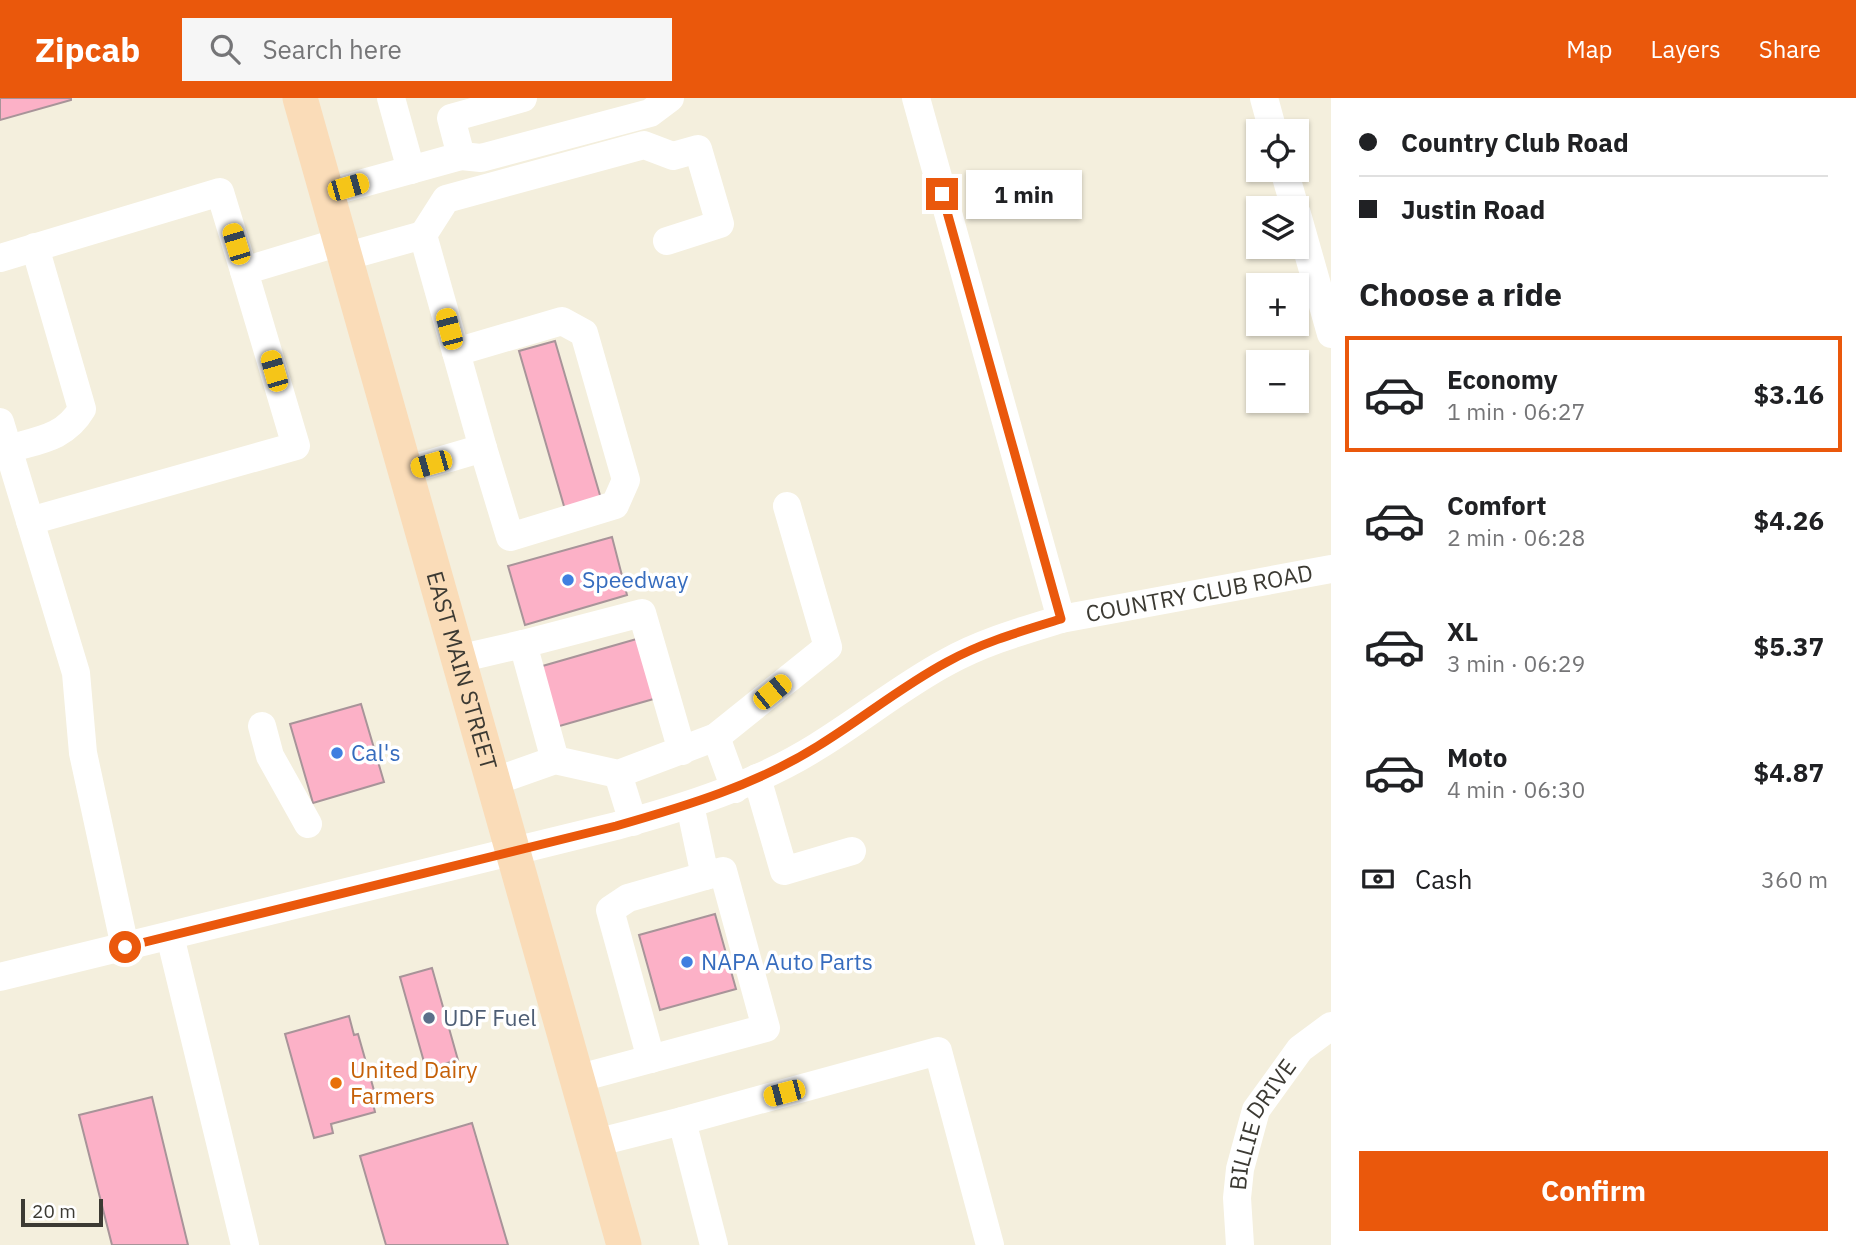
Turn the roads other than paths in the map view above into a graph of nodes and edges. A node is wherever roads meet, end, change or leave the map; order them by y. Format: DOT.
graph roads {
  1 [pos="300,98"];
  2 [pos="391,98"];
  3 [pos="523,98"];
  4 [pos="670,98"];
  5 [pos="916,98"];
  6 [pos="1264,98"];
  7 [pos="448,108"];
  8 [pos="1270,119"];
  9 [pos="461,156"];
  10 [pos="411,170"];
  11 [pos="327,193"];
  12 [pos="423,235"];
  13 [pos="667,241"];
  14 [pos="35,247"];
  15 [pos="342,249"];
  16 [pos="1309,256"];
  17 [pos="0,258"];
  18 [pos="244,271"];
  19 [pos="1331,334"];
  20 [pos="456,352"];
  21 [pos="0,422"];
  22 [pos="483,448"];
  23 [pos="8,449"];
  24 [pos="405,471"];
  25 [pos="787,506"];
  26 [pos="30,521"];
  27 [pos="1331,569"];
  28 [pos="1061,619"];
  29 [pos="523,644"];
  30 [pos="458,659"];
  31 [pos="262,726"];
  32 [pos="716,737"];
  33 [pos="682,751"];
  34 [pos="555,760"];
  35 [pos="618,774"];
  36 [pos="493,782"];
  37 [pos="746,783"];
  38 [pos="690,805"];
  39 [pos="633,822"];
  40 [pos="308,824"];
  41 [pos="852,851"];
  42 [pos="513,852"];
  43 [pos="705,876"];
  44 [pos="170,936"];
  45 [pos="125,947"];
  46 [pos="0,977"];
  47 [pos="1331,1026"];
  48 [pos="652,1059"];
  49 [pos="576,1079"];
  50 [pos="682,1121"];
  51 [pos="595,1143"];
  52 [pos="245,1245"];
  53 [pos="624,1245"];
  54 [pos="714,1245"];
  55 [pos="989,1245"];
  56 [pos="1240,1245"];
  1 -- 11 [label="main road, EAST MAIN STREET"];
  2 -- 10 [label="street"];
  3 -- 7 [label="street"];
  4 -- 9 [label="street"];
  5 -- 28 [label="street"];
  6 -- 8 [label="street"];
  7 -- 9 [label="street"];
  9 -- 10 [label="street"];
  10 -- 11 [label="street"];
  11 -- 15 [label="main road, EAST MAIN STREET"];
  12 -- 13 [label="street"];
  12 -- 15 [label="street"];
  12 -- 20 [label="street"];
  14 -- 17 [label="street"];
  14 -- 18 [label="street"];
  14 -- 23 [label="street"];
  15 -- 18 [label="street"];
  15 -- 24 [label="main road, EAST MAIN STREET"];
  16 -- 19 [label="street"];
  18 -- 26 [label="street"];
  20 -- 22 [label="street"];
  20 -- 22 [label="street"];
  21 -- 23 [label="street"];
  22 -- 24 [label="street"];
  23 -- 26 [label="street"];
  24 -- 30 [label="main road, EAST MAIN STREET"];
  25 -- 32 [label="street"];
  26 -- 45 [label="street"];
  27 -- 28 [label="street, COUNTRY CLUB ROAD"];
  28 -- 37 [label="street, COUNTRY CLUB ROAD"];
  29 -- 30 [label="street"];
  29 -- 33 [label="street"];
  29 -- 34 [label="street"];
  30 -- 36 [label="main road, EAST MAIN STREET"];
  31 -- 40 [label="street"];
  32 -- 33 [label="street"];
  32 -- 37 [label="street"];
  33 -- 35 [label="street"];
  34 -- 35 [label="street"];
  34 -- 36 [label="street"];
  35 -- 39 [label="street"];
  36 -- 42 [label="main road, EAST MAIN STREET"];
  37 -- 38 [label="street, COUNTRY CLUB ROAD"];
  37 -- 41 [label="street"];
  38 -- 39 [label="street, COUNTRY CLUB ROAD"];
  38 -- 43 [label="street"];
  39 -- 42 [label="street, COUNTRY CLUB ROAD"];
  42 -- 44 [label="street, COUNTRY CLUB ROAD"];
  42 -- 49 [label="main road, EAST MAIN STREET"];
  43 -- 48 [label="street"];
  43 -- 48 [label="street"];
  44 -- 45 [label="street, COUNTRY CLUB ROAD"];
  44 -- 52 [label="street"];
  45 -- 46 [label="street, COUNTRY CLUB ROAD"];
  47 -- 56 [label="street, BILLIE DRIVE"];
  48 -- 49 [label="street"];
  49 -- 51 [label="main road, EAST MAIN STREET"];
  50 -- 51 [label="street"];
  50 -- 54 [label="street"];
  50 -- 55 [label="street"];
  51 -- 53 [label="main road, EAST MAIN STREET"];
}
